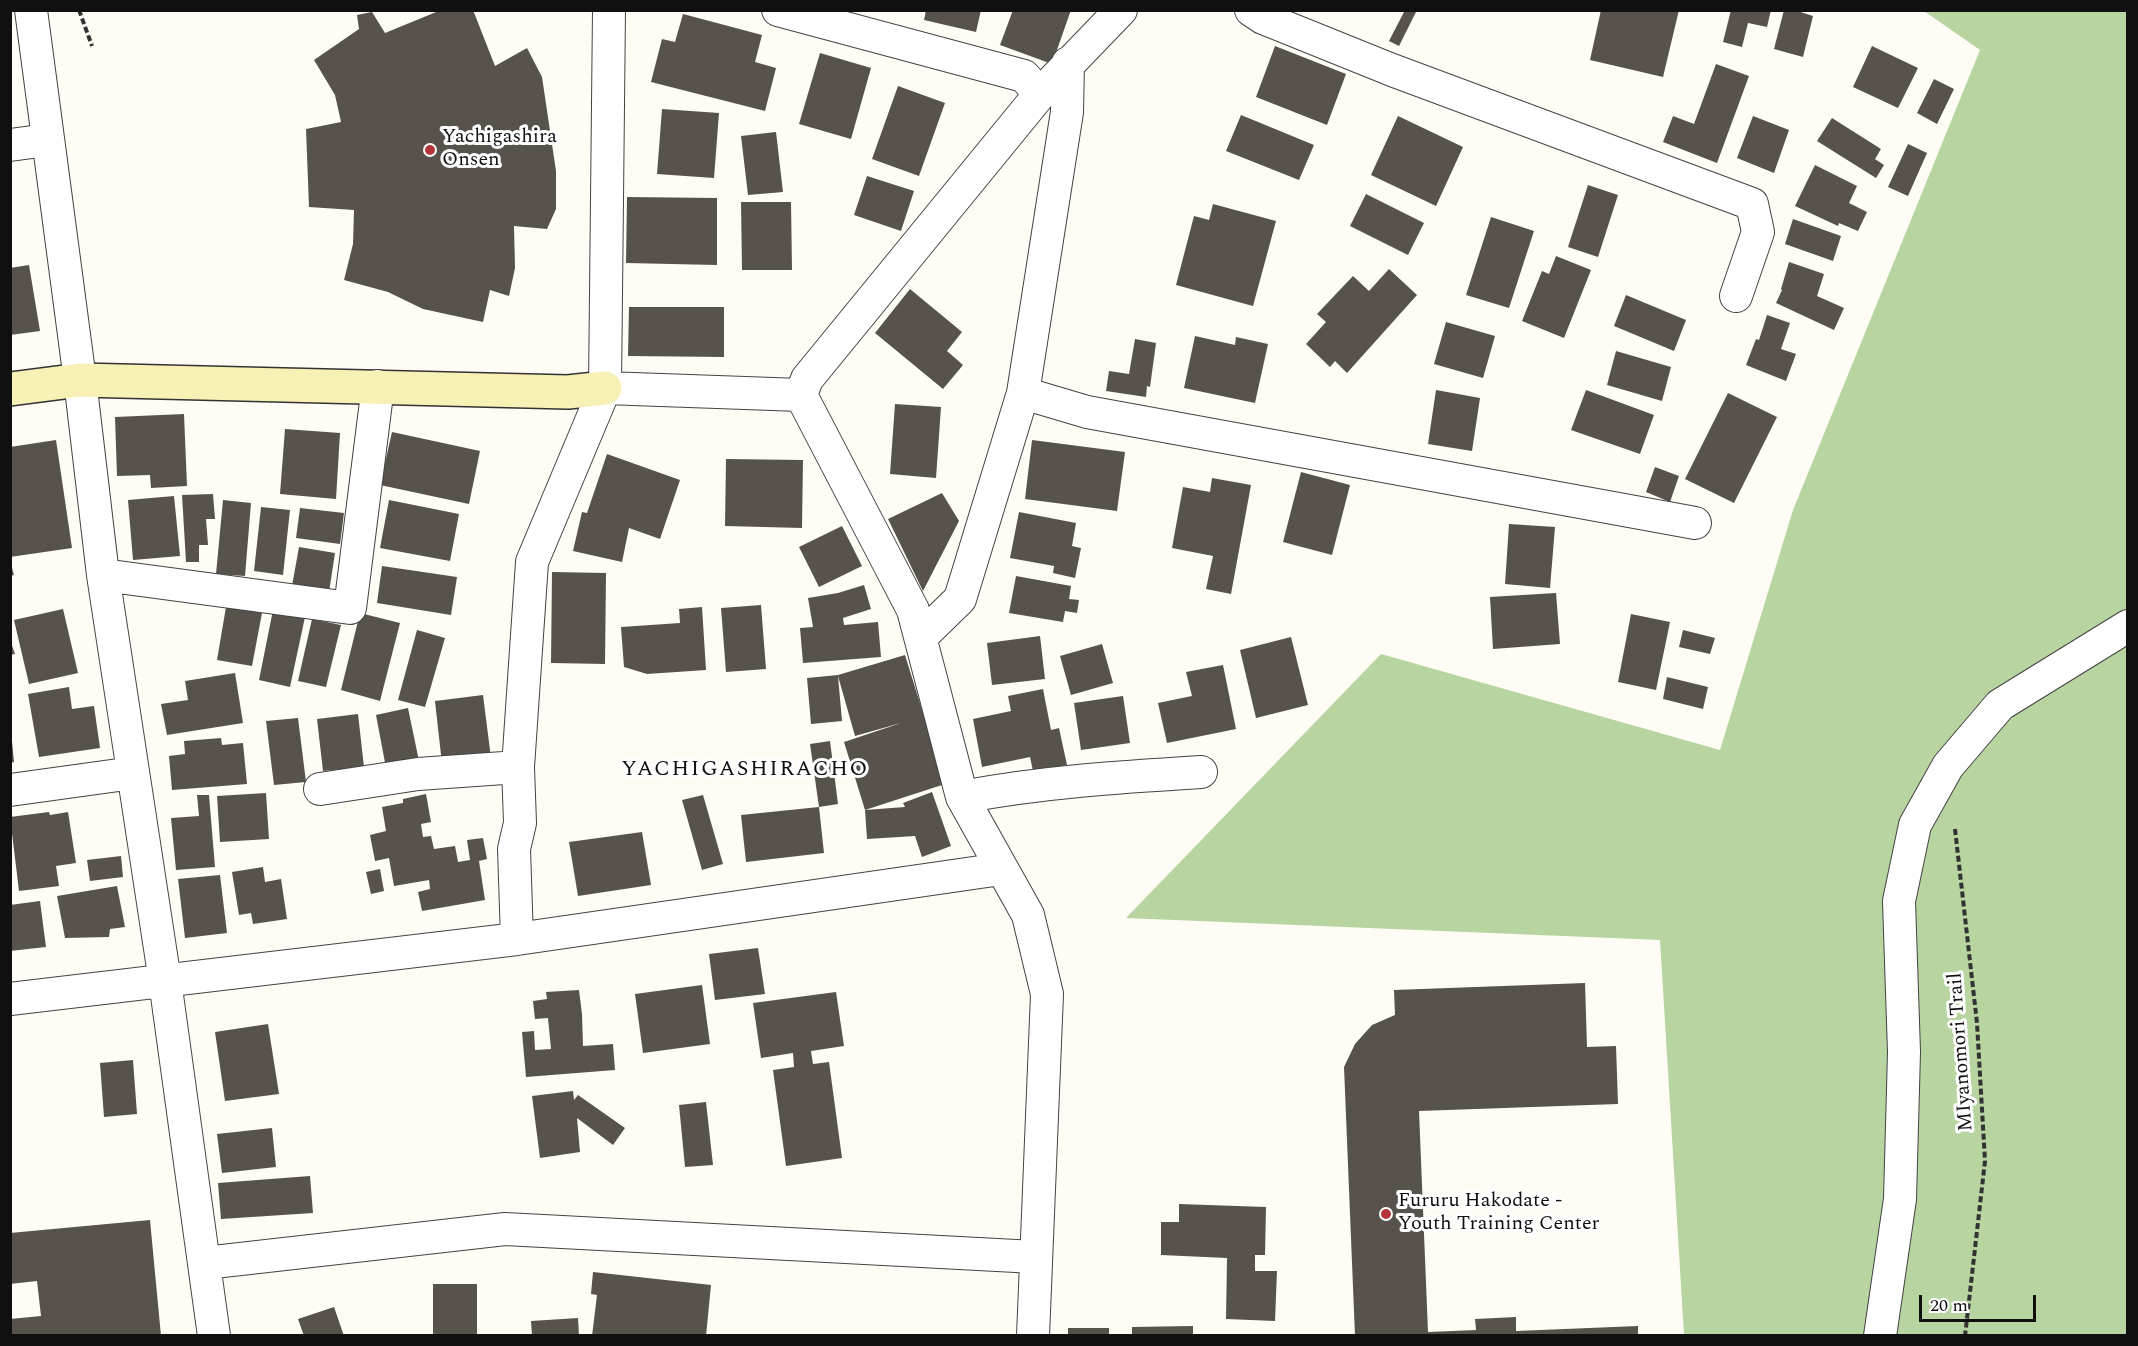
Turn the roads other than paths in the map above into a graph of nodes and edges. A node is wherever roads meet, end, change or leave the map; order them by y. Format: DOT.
graph roads {
  1 [pos="31,10"];
  2 [pos="609,10"];
  3 [pos="777,10"];
  4 [pos="1121,10"];
  5 [pos="1251,10"];
  6 [pos="1068,63"];
  7 [pos="1040,94"];
  8 [pos="47,140"];
  9 [pos="10,145"];
  10 [pos="1736,296"];
  11 [pos="80,380"];
  12 [pos="378,386"];
  13 [pos="605,388"];
  14 [pos="10,389"];
  15 [pos="1023,393"];
  16 [pos="801,395"];
  17 [pos="1695,523"];
  18 [pos="102,576"];
  19 [pos="2127,626"];
  20 [pos="922,636"];
  21 [pos="518,767"];
  22 [pos="133,772"];
  23 [pos="1201,772"];
  24 [pos="10,789"];
  25 [pos="321,789"];
  26 [pos="962,797"];
  27 [pos="1001,869"];
  28 [pos="518,939"];
  29 [pos="165,981"];
  30 [pos="10,999"];
  31 [pos="1035,1257"];
  32 [pos="205,1263"];
  33 [pos="214,1335"];
  34 [pos="1033,1335"];
  35 [pos="1880,1335"];
  1 -- 8 [label="street"];
  2 -- 13 [label="street"];
  3 -- 7 [label="street"];
  4 -- 6 [label="street"];
  5 -- 10 [label="street"];
  6 -- 7 [label="street"];
  6 -- 15 [label="street"];
  7 -- 16 [label="street"];
  8 -- 9 [label="street"];
  8 -- 11 [label="street"];
  11 -- 12 [label="street"];
  11 -- 14 [label="street"];
  11 -- 18 [label="street"];
  12 -- 13 [label="street"];
  12 -- 18 [label="street"];
  13 -- 16 [label="street"];
  13 -- 21 [label="street"];
  15 -- 17 [label="street"];
  15 -- 20 [label="street"];
  16 -- 20 [label="street"];
  18 -- 22 [label="street"];
  19 -- 35 [label="street"];
  20 -- 26 [label="street"];
  21 -- 25 [label="street"];
  21 -- 28 [label="street"];
  22 -- 24 [label="street"];
  22 -- 29 [label="street"];
  23 -- 26 [label="street"];
  26 -- 27 [label="street"];
  27 -- 28 [label="street"];
  27 -- 31 [label="street"];
  28 -- 29 [label="street"];
  29 -- 30 [label="street"];
  29 -- 32 [label="street"];
  31 -- 32 [label="street"];
  31 -- 34 [label="street"];
  32 -- 33 [label="street"];
}
